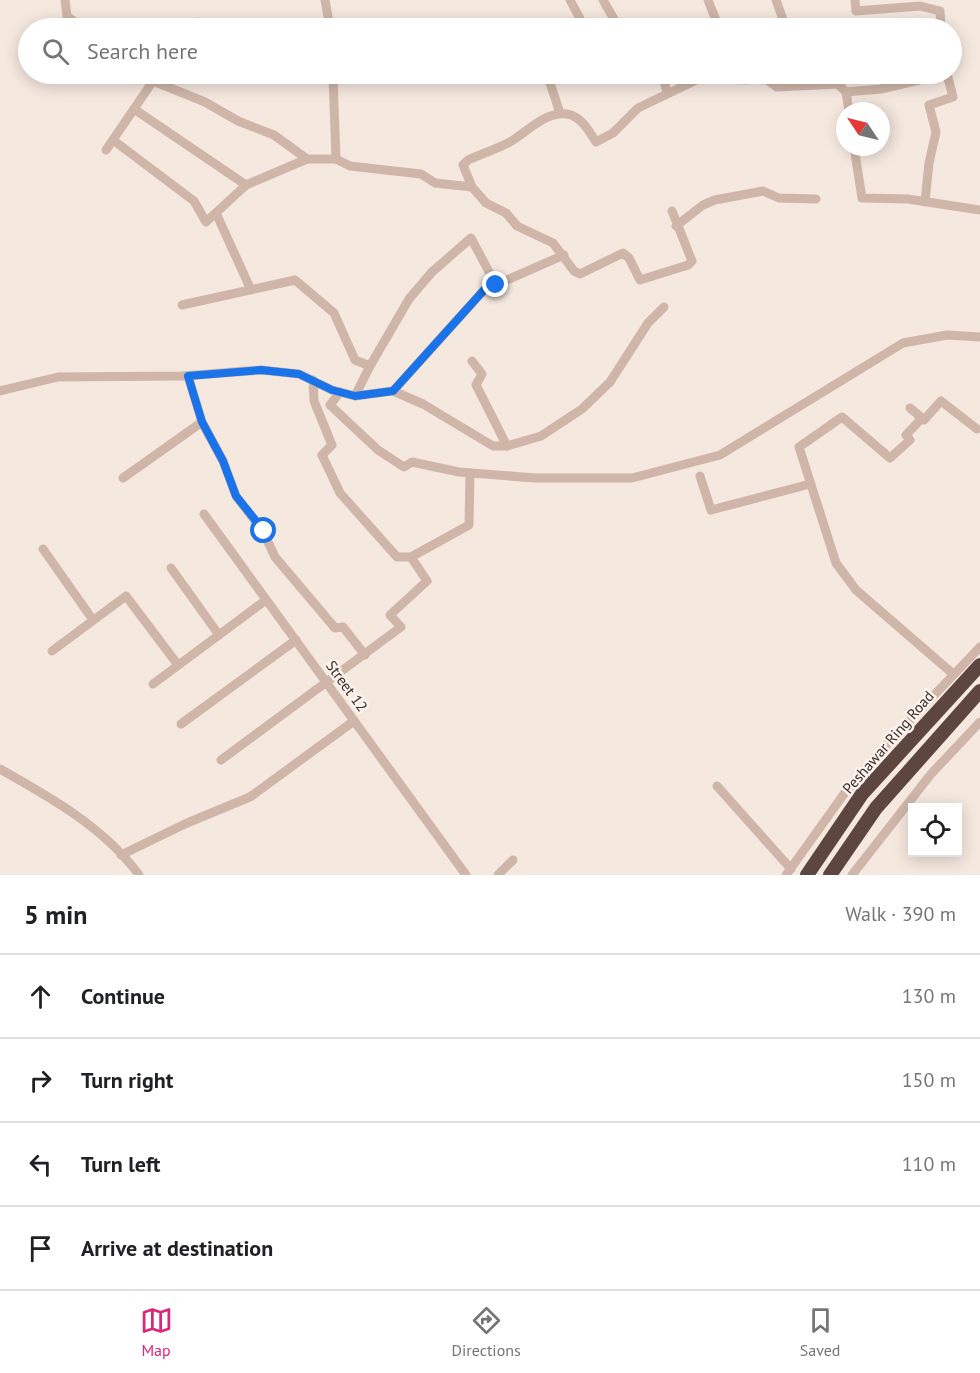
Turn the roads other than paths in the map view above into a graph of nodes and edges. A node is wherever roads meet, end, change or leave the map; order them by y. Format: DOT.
graph roads {
  1 [pos="65,0"];
  2 [pos="325,0"];
  3 [pos="570,0"];
  4 [pos="603,0"];
  5 [pos="708,0"];
  6 [pos="776,0"];
  7 [pos="855,0"];
  8 [pos="70,18"];
  9 [pos="328,18"];
  10 [pos="580,18"];
  11 [pos="613,18"];
  12 [pos="715,18"];
  13 [pos="782,18"];
  14 [pos="940,18"];
  15 [pos="151,84"];
  16 [pos="160,84"];
  17 [pos="333,84"];
  18 [pos="550,84"];
  19 [pos="665,84"];
  20 [pos="686,84"];
  21 [pos="773,84"];
  22 [pos="798,84"];
  23 [pos="902,84"];
  24 [pos="950,84"];
  25 [pos="667,92"];
  26 [pos="846,92"];
  27 [pos="848,102"];
  28 [pos="134,109"];
  29 [pos="560,113"];
  30 [pos="113,140"];
  31 [pos="106,150"];
  32 [pos="855,156"];
  33 [pos="307,159"];
  34 [pos="336,159"];
  35 [pos="246,185"];
  36 [pos="472,187"];
  37 [pos="816,199"];
  38 [pos="925,202"];
  39 [pos="980,210"];
  40 [pos="672,211"];
  41 [pos="216,213"];
  42 [pos="676,226"];
  43 [pos="564,255"];
  44 [pos="496,285"];
  45 [pos="251,290"];
  46 [pos="182,305"];
  47 [pos="663,308"];
  48 [pos="980,337"];
  49 [pos="472,361"];
  50 [pos="370,366"];
  51 [pos="188,376"];
  52 [pos="313,380"];
  53 [pos="0,391"];
  54 [pos="393,391"];
  55 [pos="340,392"];
  56 [pos="355,396"];
  57 [pos="910,408"];
  58 [pos="922,418"];
  59 [pos="202,422"];
  60 [pos="977,429"];
  61 [pos="507,446"];
  62 [pos="470,473"];
  63 [pos="700,476"];
  64 [pos="123,478"];
  65 [pos="810,484"];
  66 [pos="204,514"];
  67 [pos="43,549"];
  68 [pos="411,557"];
  69 [pos="171,568"];
  70 [pos="266,600"];
  71 [pos="93,620"];
  72 [pos="219,635"];
  73 [pos="296,640"];
  74 [pos="980,647"];
  75 [pos="52,651"];
  76 [pos="364,655"];
  77 [pos="178,665"];
  78 [pos="980,665"];
  79 [pos="952,673"];
  80 [pos="153,684"];
  81 [pos="327,684"];
  82 [pos="978,697"];
  83 [pos="354,722"];
  84 [pos="181,724"];
  85 [pos="978,727"];
  86 [pos="221,760"];
  87 [pos="0,769"];
  88 [pos="717,786"];
  89 [pos="121,855"];
  90 [pos="513,860"];
  91 [pos="789,872"];
  92 [pos="140,875"];
  93 [pos="466,875"];
  94 [pos="498,875"];
  95 [pos="807,875"];
  96 [pos="830,875"];
  97 [pos="852,875"];
  1 -- 8 [label="street"];
  2 -- 9 [label="street"];
  3 -- 10 [label="street"];
  4 -- 11 [label="street"];
  5 -- 12 [label="street"];
  6 -- 13 [label="street"];
  7 -- 14 [label="street"];
  15 -- 28 [label="street"];
  16 -- 33 [label="street"];
  17 -- 34 [label="street"];
  18 -- 29 [label="street"];
  19 -- 25 [label="street"];
  20 -- 25 [label="street"];
  21 -- 22 [label="street"];
  22 -- 26 [label="street"];
  23 -- 26 [label="street"];
  24 -- 38 [label="street"];
  25 -- 29 [label="street"];
  26 -- 27 [label="street"];
  28 -- 30 [label="street"];
  28 -- 35 [label="street"];
  29 -- 36 [label="street"];
  30 -- 31 [label="street"];
  30 -- 41 [label="street"];
  32 -- 38 [label="street"];
  33 -- 34 [label="street"];
  33 -- 35 [label="street"];
  34 -- 36 [label="street"];
  35 -- 41 [label="street"];
  36 -- 43 [label="street"];
  37 -- 42 [label="street"];
  38 -- 39 [label="street"];
  40 -- 42 [label="street"];
  41 -- 45 [label="street"];
  42 -- 43 [label="street"];
  43 -- 44 [label="street"];
  44 -- 50 [label="street"];
  44 -- 54 [label="street"];
  45 -- 46 [label="street"];
  45 -- 50 [label="street"];
  47 -- 61 [label="street"];
  48 -- 62 [label="street"];
  49 -- 61 [label="street"];
  50 -- 56 [label="street"];
  51 -- 52 [label="street"];
  51 -- 53 [label="street"];
  51 -- 59 [label="street"];
  52 -- 55 [label="street"];
  52 -- 68 [label="street"];
  54 -- 56 [label="street"];
  54 -- 61 [label="street"];
  55 -- 56 [label="street"];
  55 -- 62 [label="street"];
  57 -- 58 [label="street"];
  58 -- 60 [label="street"];
  58 -- 65 [label="street"];
  59 -- 64 [label="street"];
  59 -- 76 [label="street"];
  62 -- 68 [label="street"];
  63 -- 65 [label="street"];
  65 -- 79 [label="street"];
  66 -- 70 [label="street, Street 12"];
  67 -- 71 [label="street"];
  68 -- 76 [label="street"];
  69 -- 72 [label="street"];
  70 -- 72 [label="street"];
  70 -- 73 [label="street, Street 12"];
  71 -- 75 [label="street"];
  71 -- 77 [label="street"];
  72 -- 77 [label="street"];
  73 -- 81 [label="street, Street 12"];
  73 -- 84 [label="street"];
  74 -- 79 [label="street"];
  76 -- 81 [label="street"];
  77 -- 80 [label="street"];
  78 -- 95 [label="highway, Peshawar Ring Road"];
  79 -- 91 [label="street"];
  81 -- 83 [label="street, Street 12"];
  81 -- 86 [label="street"];
  82 -- 96 [label="highway"];
  83 -- 89 [label="street"];
  83 -- 93 [label="street, Street 12"];
  85 -- 97 [label="street"];
  87 -- 89 [label="street"];
  88 -- 91 [label="street"];
  89 -- 92 [label="street"];
  90 -- 94 [label="street"];
}
